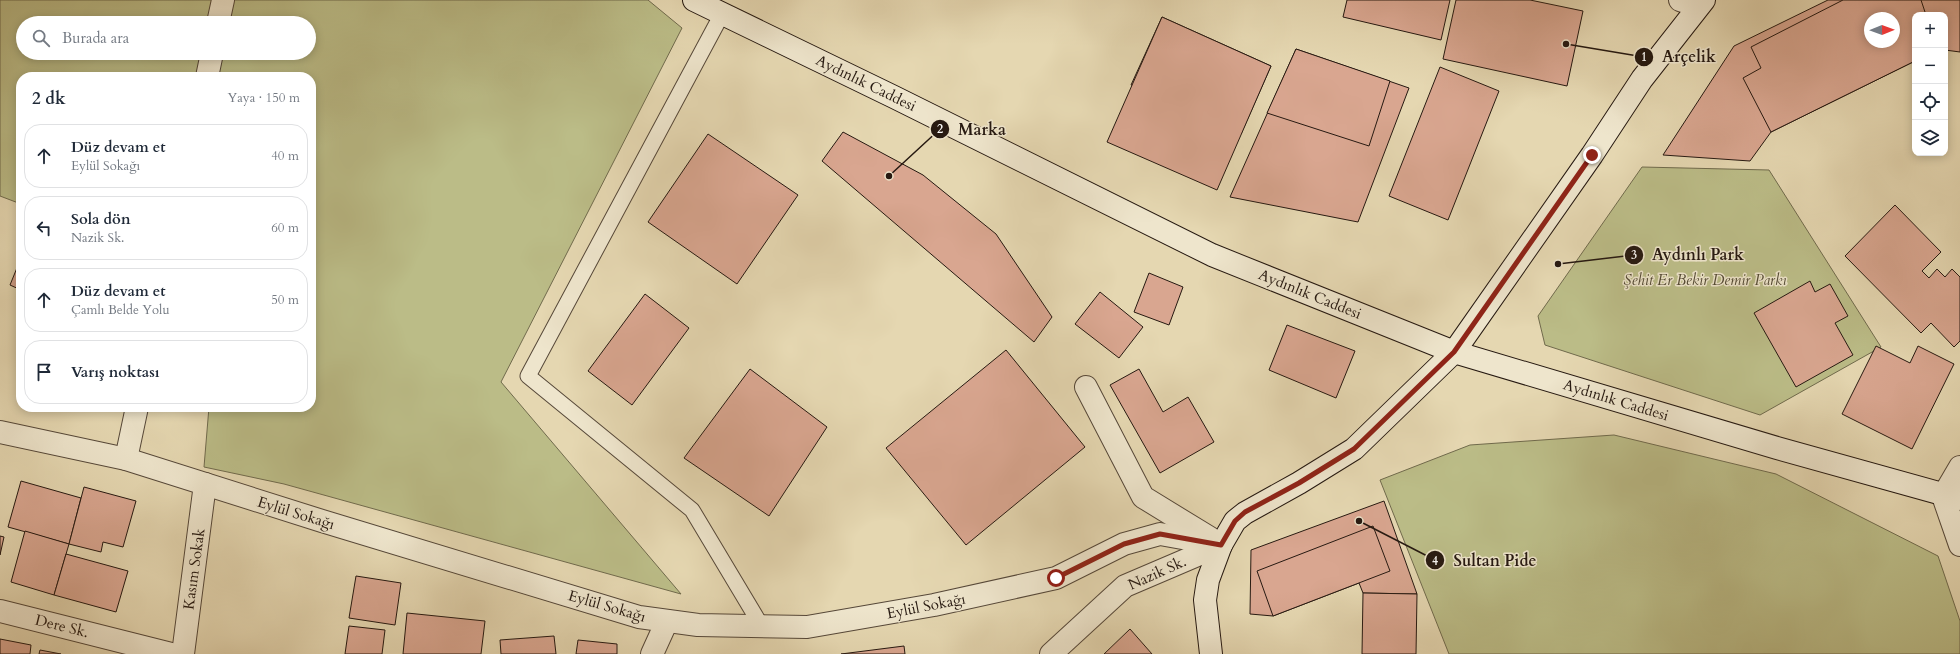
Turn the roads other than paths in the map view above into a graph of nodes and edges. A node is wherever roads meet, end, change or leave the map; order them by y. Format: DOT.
graph roads {
  1 [pos="224,0"];
  2 [pos="694,0"];
  3 [pos="1694,2"];
  4 [pos="722,14"];
  5 [pos="220,16"];
  6 [pos="211,60"];
  7 [pos="208,72"];
  8 [pos="1454,352"];
  9 [pos="1086,387"];
  10 [pos="136,412"];
  11 [pos="0,432"];
  12 [pos="126,459"];
  13 [pos="1960,467"];
  14 [pos="205,484"];
  15 [pos="1952,497"];
  16 [pos="1221,545"];
  17 [pos="1960,545"];
  18 [pos="0,611"];
  19 [pos="667,621"];
  20 [pos="762,627"];
  21 [pos="171,654"];
  22 [pos="183,654"];
  23 [pos="652,654"];
  24 [pos="1051,654"];
  25 [pos="1211,654"];
  1 -- 5 [label="street"];
  2 -- 4 [label="street, Aydınlık Caddesi"];
  3 -- 8 [label="street"];
  4 -- 8 [label="street, Aydınlık Caddesi"];
  4 -- 20 [label="lane"];
  6 -- 7 [label="street"];
  8 -- 15 [label="street, Aydınlık Caddesi"];
  8 -- 16 [label="street"];
  9 -- 16 [label="street"];
  10 -- 12 [label="street"];
  11 -- 12 [label="street, Eylül Sokağı"];
  12 -- 14 [label="street, Eylül Sokağı"];
  13 -- 15 [label="street"];
  14 -- 19 [label="street, Eylül Sokağı"];
  14 -- 22 [label="street, Kasım Sokak"];
  15 -- 17 [label="street"];
  16 -- 20 [label="street, Eylül Sokağı"];
  16 -- 24 [label="street, Nazik Sk."];
  16 -- 25 [label="street"];
  18 -- 21 [label="street, Dere Sk."];
  19 -- 20 [label="street, Eylül Sokağı"];
  19 -- 23 [label="street"];
}
